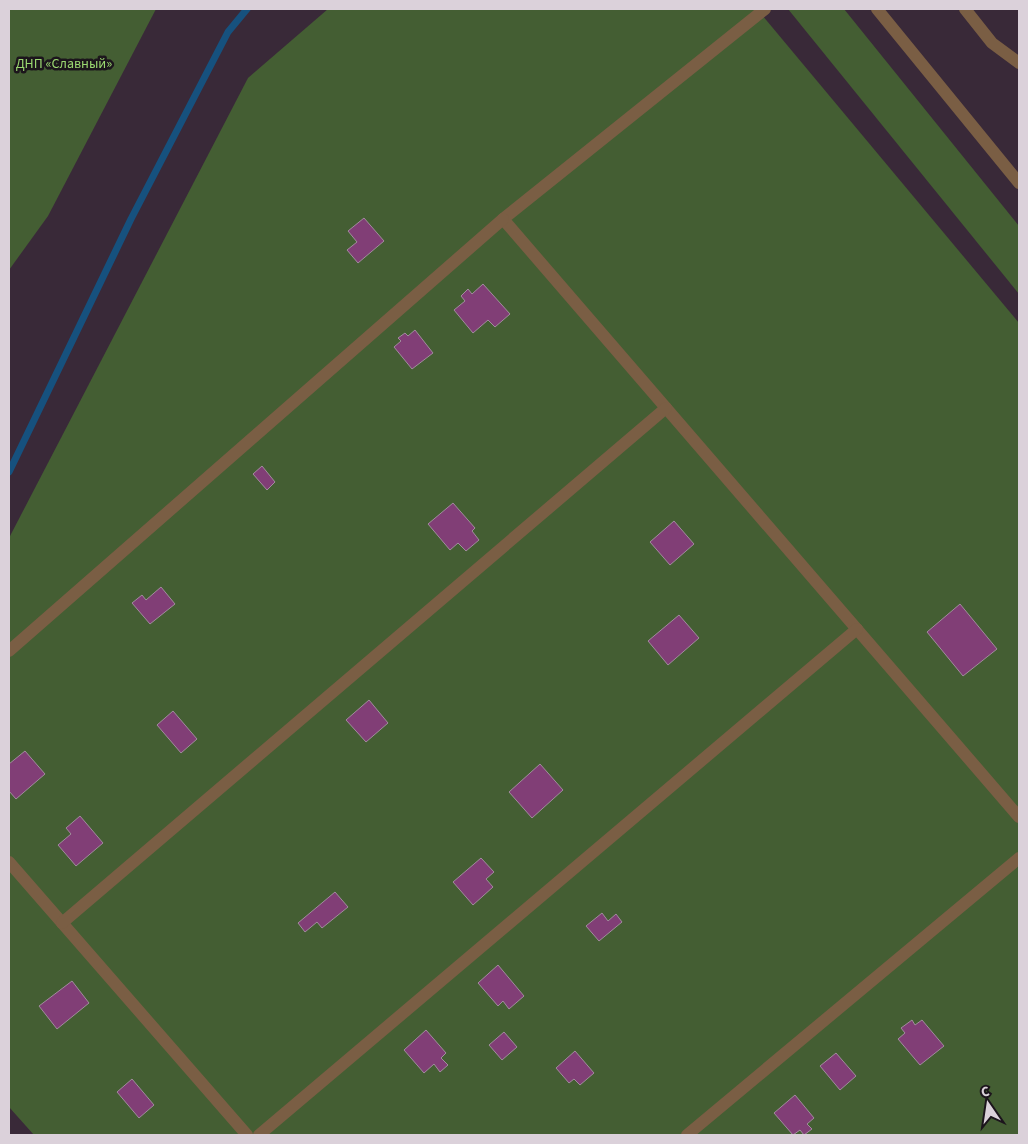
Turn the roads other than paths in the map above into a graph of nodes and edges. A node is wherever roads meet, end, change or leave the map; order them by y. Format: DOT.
graph roads {
  1 [pos="765,9"];
  2 [pos="877,9"];
  3 [pos="965,9"];
  4 [pos="1019,62"];
  5 [pos="1019,182"];
  6 [pos="503,219"];
  7 [pos="666,408"];
  8 [pos="857,629"];
  9 [pos="9,651"];
  10 [pos="1019,817"];
  11 [pos="1019,858"];
  12 [pos="9,862"];
  13 [pos="62,923"];
  14 [pos="247,1135"];
  15 [pos="259,1135"];
  16 [pos="686,1135"];
  1 -- 6 [label="street"];
  2 -- 5 [label="street"];
  3 -- 4 [label="street"];
  6 -- 7 [label="street"];
  6 -- 9 [label="street"];
  7 -- 8 [label="street"];
  7 -- 13 [label="street"];
  8 -- 10 [label="street"];
  8 -- 15 [label="street"];
  11 -- 16 [label="street"];
  12 -- 13 [label="street"];
  13 -- 14 [label="street"];
}
